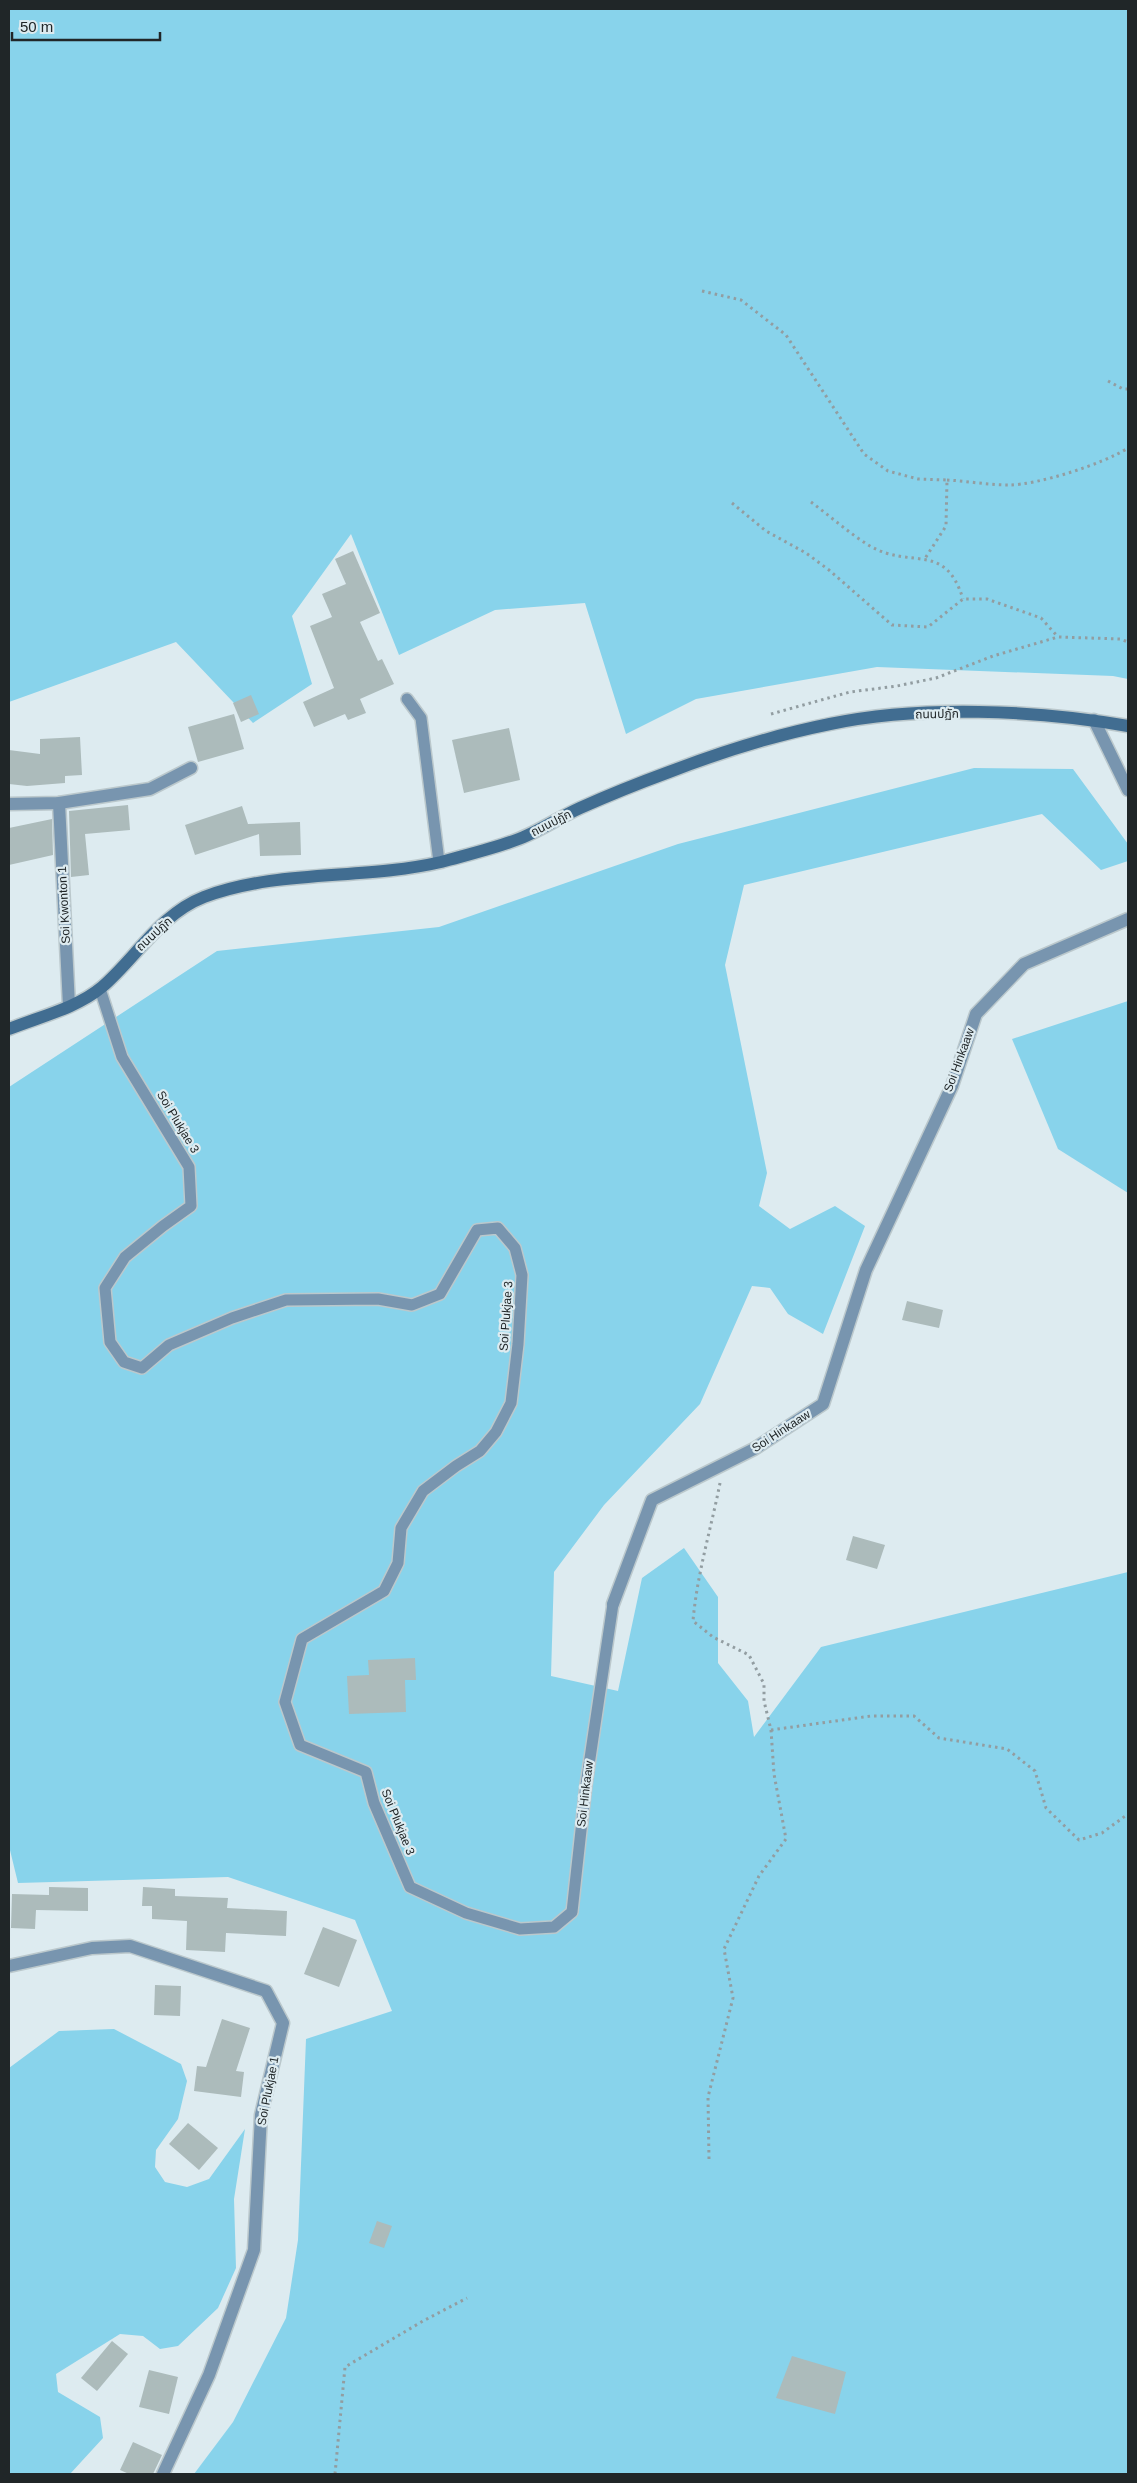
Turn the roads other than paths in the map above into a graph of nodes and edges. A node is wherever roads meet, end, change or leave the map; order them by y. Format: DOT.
graph roads {
  1 [pos="407,699"];
  2 [pos="1094,720"];
  3 [pos="1128,726"];
  4 [pos="191,768"];
  5 [pos="1128,790"];
  6 [pos="59,803"];
  7 [pos="9,804"];
  8 [pos="439,862"];
  9 [pos="1128,919"];
  10 [pos="100,989"];
  11 [pos="69,1006"];
  12 [pos="9,1028"];
  13 [pos="613,1604"];
  14 [pos="554,1927"];
  15 [pos="9,1966"];
  16 [pos="163,2474"];
  1 -- 8 [label="lane"];
  2 -- 3 [label="main road, ถนนปฏัก"];
  2 -- 5 [label="street"];
  2 -- 8 [label="main road, ถนนปฏัก"];
  4 -- 6 [label="street"];
  6 -- 7 [label="street"];
  6 -- 11 [label="street, Soi Kwonton 1"];
  8 -- 10 [label="main road, ถนนปฏัก"];
  9 -- 13 [label="street, Soi Hinkaaw"];
  10 -- 11 [label="main road, ถนนปฏัก"];
  10 -- 14 [label="lane, Soi Plukjae 3"];
  11 -- 12 [label="main road, ถนนปฏัก"];
  13 -- 14 [label="lane, Soi Hinkaaw"];
  15 -- 16 [label="street, Soi Plukjae 1"];
}
